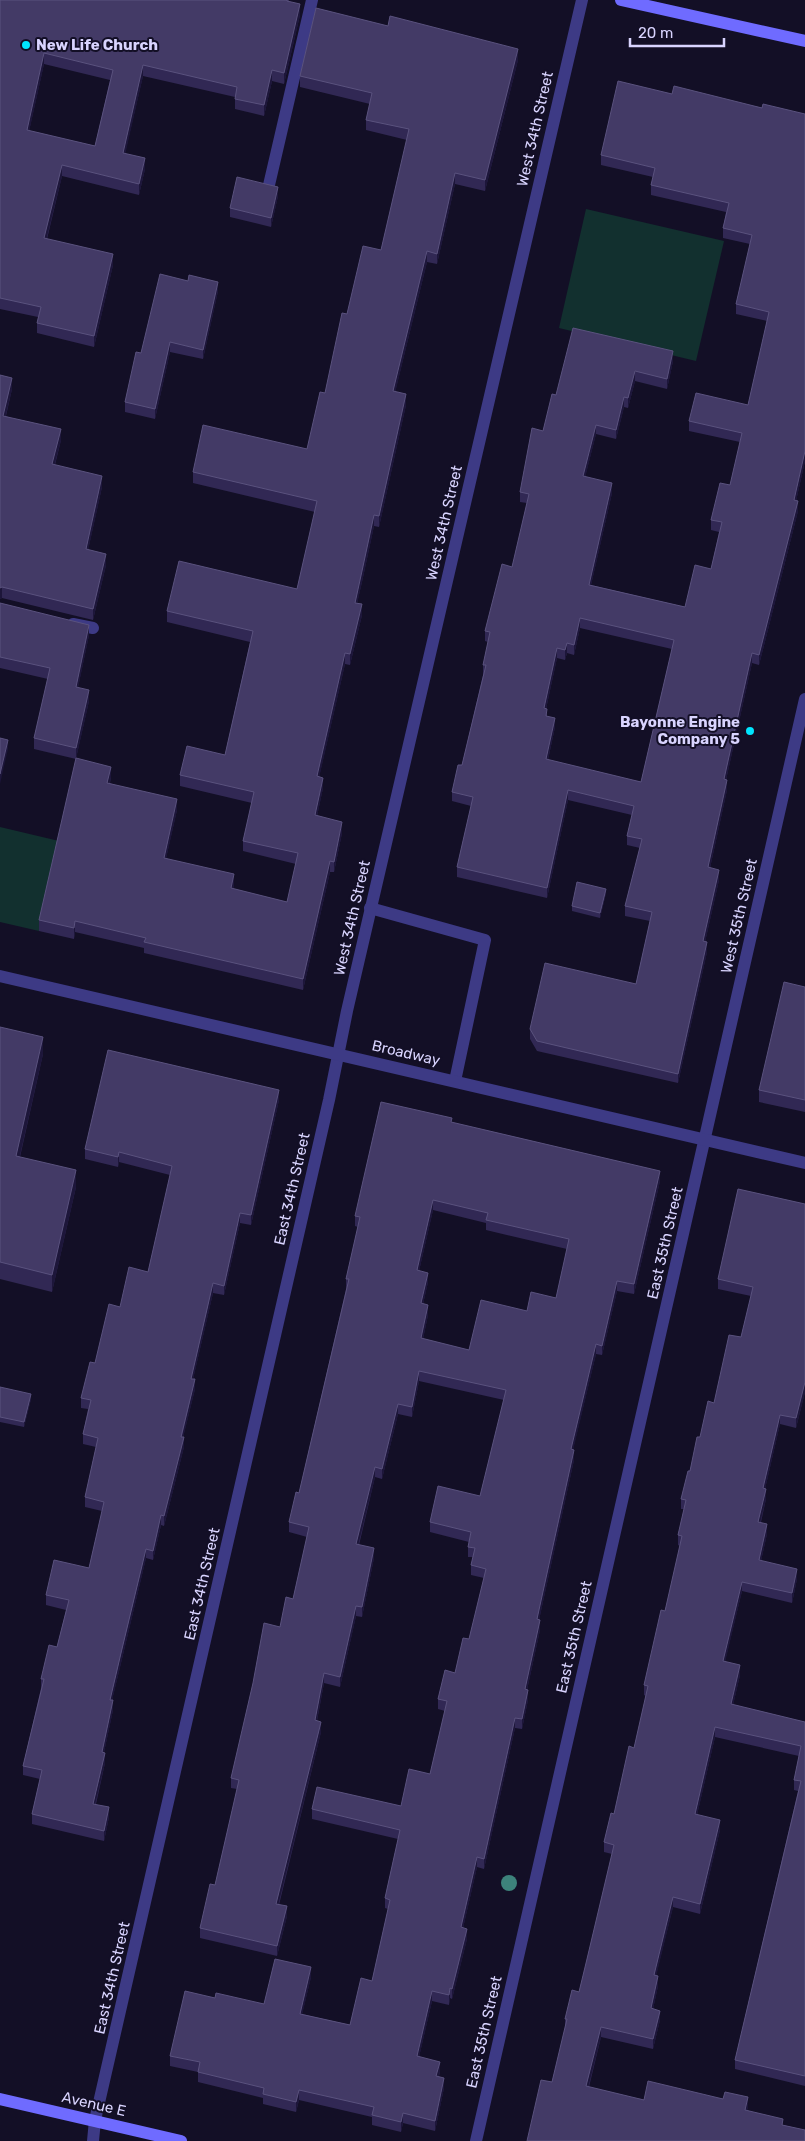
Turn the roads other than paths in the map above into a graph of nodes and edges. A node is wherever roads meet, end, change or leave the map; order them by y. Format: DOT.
graph roads {
  1 [pos="312,0"];
  2 [pos="582,0"];
  3 [pos="621,0"];
  4 [pos="805,42"];
  5 [pos="268,184"];
  6 [pos="56,620"];
  7 [pos="93,628"];
  8 [pos="805,699"];
  9 [pos="370,908"];
  10 [pos="0,976"];
  11 [pos="338,1054"];
  12 [pos="455,1081"];
  13 [pos="704,1141"];
  14 [pos="805,1163"];
  15 [pos="0,2099"];
  16 [pos="95,2120"];
  17 [pos="93,2141"];
  18 [pos="181,2141"];
  19 [pos="476,2141"];
  1 -- 5 [label="street"];
  2 -- 9 [label="street, West 34th Street"];
  3 -- 4 [label="main road"];
  6 -- 7 [label="street"];
  8 -- 13 [label="street, West 35th Street"];
  9 -- 11 [label="street, West 34th Street"];
  9 -- 12 [label="street"];
  10 -- 11 [label="street, Broadway"];
  11 -- 12 [label="street, Broadway"];
  11 -- 16 [label="street, East 34th Street"];
  12 -- 13 [label="street, Broadway"];
  13 -- 14 [label="street, Broadway"];
  13 -- 19 [label="street, East 35th Street"];
  15 -- 16 [label="main road, Avenue E"];
  16 -- 17 [label="street, East 34th Street"];
  16 -- 18 [label="main road, Avenue E"];
}
